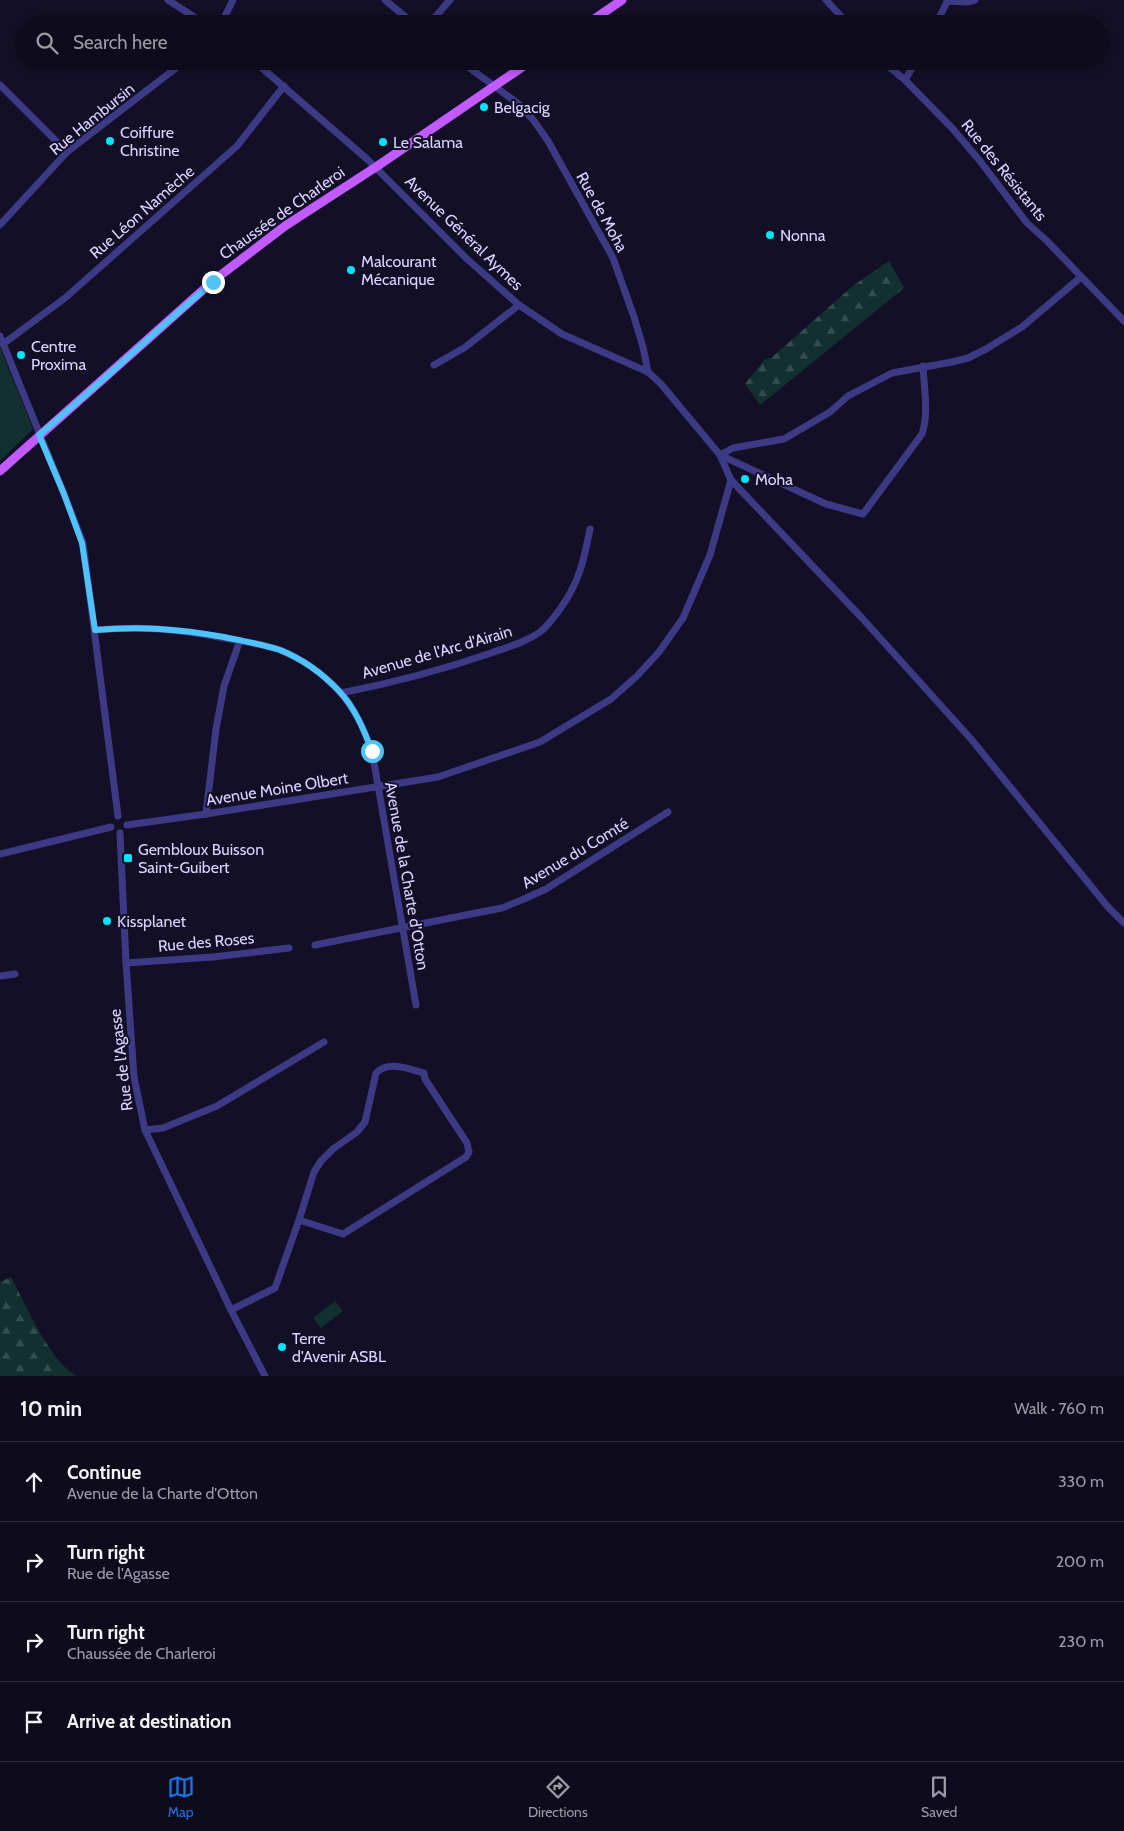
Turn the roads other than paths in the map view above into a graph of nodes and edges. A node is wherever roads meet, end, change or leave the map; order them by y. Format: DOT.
graph roads {
  1 [pos="168,0"];
  2 [pos="233,0"];
  3 [pos="385,0"];
  4 [pos="450,0"];
  5 [pos="622,0"];
  6 [pos="826,0"];
  7 [pos="975,0"];
  8 [pos="947,1"];
  9 [pos="192,15"];
  10 [pos="226,15"];
  11 [pos="403,15"];
  12 [pos="437,15"];
  13 [pos="600,15"];
  14 [pos="840,15"];
  15 [pos="940,15"];
  16 [pos="173,70"];
  17 [pos="265,70"];
  18 [pos="472,70"];
  19 [pos="518,70"];
  20 [pos="893,70"];
  21 [pos="911,70"];
  22 [pos="905,80"];
  23 [pos="0,85"];
  24 [pos="284,86"];
  25 [pos="494,86"];
  26 [pos="67,152"];
  27 [pos="376,167"];
  28 [pos="0,225"];
  29 [pos="1081,276"];
  30 [pos="519,305"];
  31 [pos="1124,321"];
  32 [pos="2,340"];
  33 [pos="434,365"];
  34 [pos="923,366"];
  35 [pos="648,372"];
  36 [pos="39,435"];
  37 [pos="720,455"];
  38 [pos="0,471"];
  39 [pos="730,480"];
  40 [pos="590,529"];
  41 [pos="95,630"];
  42 [pos="240,640"];
  43 [pos="341,693"];
  44 [pos="378,787"];
  45 [pos="668,812"];
  46 [pos="206,814"];
  47 [pos="118,816"];
  48 [pos="127,825"];
  49 [pos="110,827"];
  50 [pos="120,833"];
  51 [pos="0,854"];
  52 [pos="1124,923"];
  53 [pos="401,927"];
  54 [pos="315,945"];
  55 [pos="289,948"];
  56 [pos="126,963"];
  57 [pos="15,974"];
  58 [pos="0,976"];
  59 [pos="416,1005"];
  60 [pos="324,1042"];
  61 [pos="144,1130"];
  62 [pos="299,1220"];
  63 [pos="232,1310"];
  64 [pos="266,1376"];
  1 -- 9 [label="street"];
  2 -- 10 [label="street"];
  3 -- 11 [label="street"];
  4 -- 12 [label="street"];
  5 -- 13 [label="main road"];
  6 -- 14 [label="street"];
  7 -- 8 [label="street"];
  8 -- 15 [label="street"];
  16 -- 26 [label="street, Rue Hambursin"];
  17 -- 24 [label="street, Avenue Général Aymes"];
  18 -- 25 [label="street, Rue de Moha"];
  19 -- 25 [label="main road, Chaussée de Charleroi"];
  20 -- 22 [label="street, Rue des Résistants"];
  21 -- 22 [label="street"];
  22 -- 29 [label="street, Rue des Résistants"];
  23 -- 26 [label="street"];
  24 -- 27 [label="street, Avenue Général Aymes"];
  24 -- 32 [label="street, Rue Léon Namèche"];
  25 -- 27 [label="main road, Chaussée de Charleroi"];
  25 -- 35 [label="street, Rue de Moha"];
  26 -- 28 [label="street, Rue Hambursin"];
  27 -- 30 [label="street, Avenue Général Aymes"];
  27 -- 36 [label="main road, Chaussée de Charleroi"];
  29 -- 31 [label="street, Rue des Résistants"];
  29 -- 34 [label="street"];
  30 -- 33 [label="street"];
  30 -- 35 [label="street, Avenue Général Aymes"];
  32 -- 36 [label="street"];
  34 -- 37 [label="street"];
  34 -- 37 [label="street, Avenue Général Aymes"];
  35 -- 37 [label="street, Avenue Général Aymes"];
  36 -- 38 [label="main road, Chaussée de Charleroi"];
  36 -- 41 [label="street"];
  37 -- 39 [label="street"];
  39 -- 44 [label="street, Avenue Moine Olbert"];
  39 -- 52 [label="street"];
  40 -- 43 [label="street, Avenue de l'Arc d'Airain"];
  41 -- 42 [label="street, Avenue de la Charte d'Otton"];
  41 -- 47 [label="street"];
  42 -- 43 [label="street, Avenue de la Charte d'Otton"];
  42 -- 46 [label="street"];
  43 -- 44 [label="street, Avenue de la Charte d'Otton"];
  44 -- 46 [label="street, Avenue Moine Olbert"];
  44 -- 53 [label="street, Avenue de la Charte d'Otton"];
  45 -- 53 [label="street, Avenue du Comté"];
  46 -- 48 [label="street, Avenue Moine Olbert"];
  47 -- 48 [label="street"];
  47 -- 49 [label="street"];
  48 -- 50 [label="street"];
  49 -- 50 [label="street"];
  49 -- 51 [label="street"];
  50 -- 56 [label="street, Rue de l'Agasse"];
  53 -- 54 [label="street, Avenue du Comté"];
  53 -- 59 [label="street, Avenue de la Charte d'Otton"];
  55 -- 56 [label="street, Rue des Roses"];
  56 -- 61 [label="street, Rue de l'Agasse"];
  57 -- 58 [label="street"];
  60 -- 61 [label="street"];
  61 -- 63 [label="street, Rue de l'Agasse"];
  62 -- 62 [label="street"];
  62 -- 63 [label="street"];
  63 -- 64 [label="street, Rue de l'Agasse"];
}
